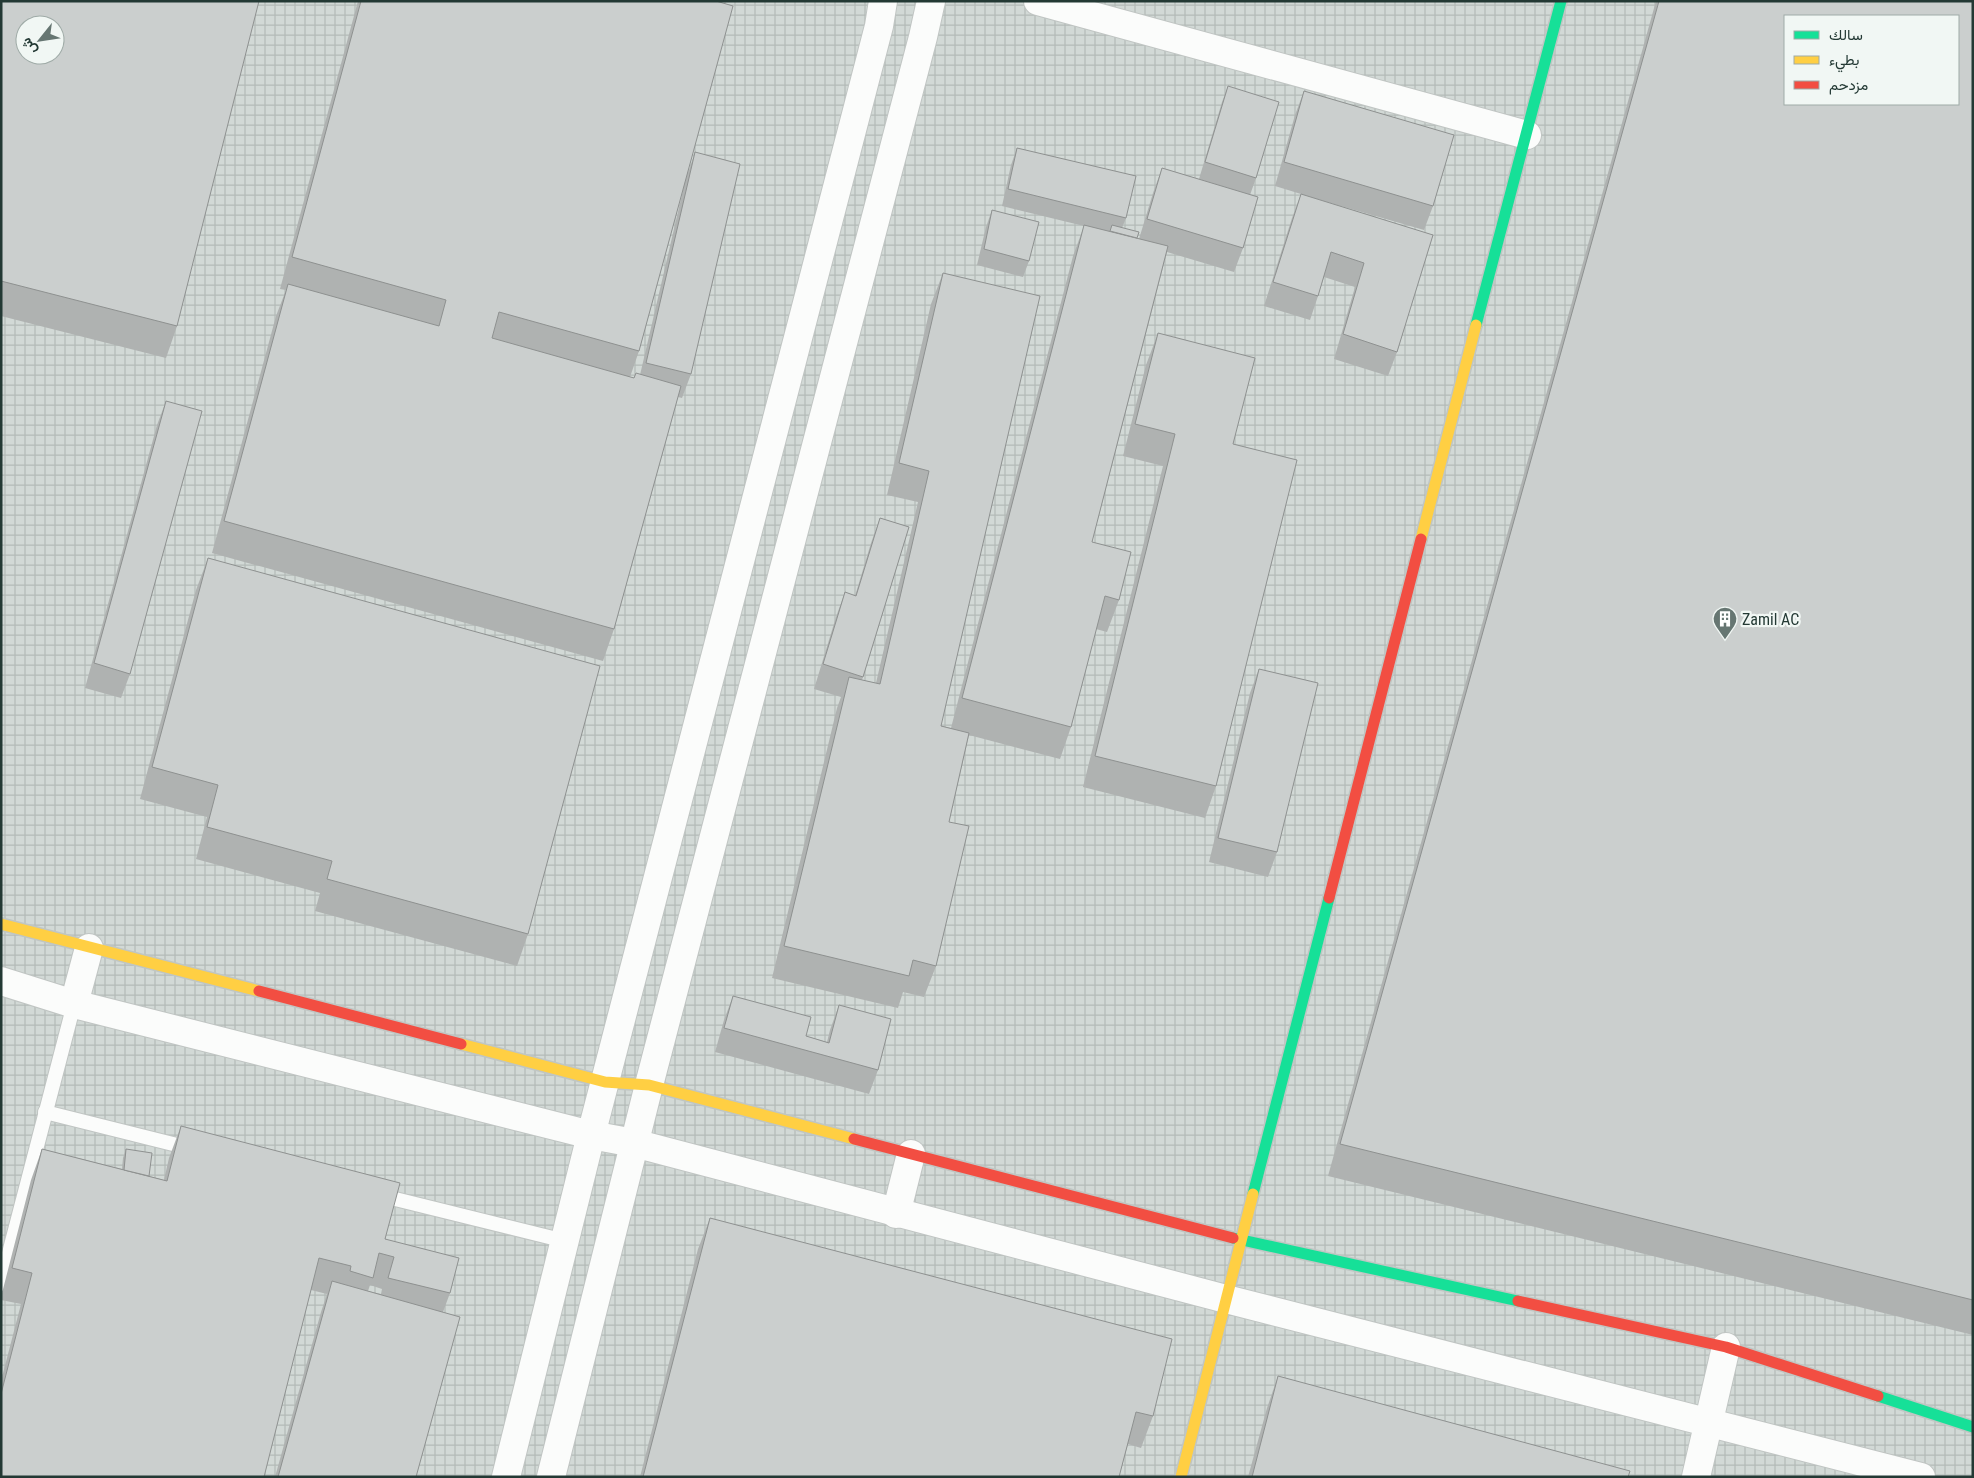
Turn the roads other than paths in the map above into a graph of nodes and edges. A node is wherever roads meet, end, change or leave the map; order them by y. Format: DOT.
graph roads {
  1 [pos="883,1"];
  2 [pos="931,1"];
  3 [pos="1038,1"];
  4 [pos="1561,1"];
  5 [pos="1527,135"];
  6 [pos="1,924"];
  7 [pos="88,948"];
  8 [pos="1,981"];
  9 [pos="74,1004"];
  10 [pos="605,1082"];
  11 [pos="649,1085"];
  12 [pos="46,1112"];
  13 [pos="591,1135"];
  14 [pos="634,1143"];
  15 [pos="209,1153"];
  16 [pos="911,1154"];
  17 [pos="363,1191"];
  18 [pos="896,1214"];
  19 [pos="1241,1240"];
  20 [pos="565,1241"];
  21 [pos="1,1284"];
  22 [pos="1226,1299"];
  23 [pos="1726,1347"];
  24 [pos="1708,1422"];
  25 [pos="1973,1427"];
  26 [pos="506,1477"];
  27 [pos="551,1477"];
  28 [pos="1181,1477"];
  29 [pos="1696,1477"];
  30 [pos="1921,1477"];
  1 -- 10 [label="street"];
  2 -- 11 [label="street"];
  3 -- 5 [label="street"];
  4 -- 5 [label="street"];
  5 -- 19 [label="street"];
  6 -- 7 [label="street"];
  7 -- 9 [label="street"];
  7 -- 10 [label="street"];
  8 -- 9 [label="street"];
  9 -- 12 [label="lane"];
  9 -- 13 [label="street"];
  10 -- 11 [label="street"];
  10 -- 13 [label="street"];
  11 -- 14 [label="street"];
  11 -- 16 [label="street"];
  12 -- 15 [label="lane"];
  12 -- 21 [label="lane"];
  13 -- 14 [label="street"];
  13 -- 20 [label="street"];
  14 -- 18 [label="street"];
  14 -- 27 [label="street"];
  16 -- 18 [label="street"];
  16 -- 19 [label="street"];
  17 -- 20 [label="lane"];
  18 -- 22 [label="street"];
  19 -- 22 [label="street"];
  19 -- 23 [label="street"];
  20 -- 26 [label="street"];
  22 -- 24 [label="street"];
  22 -- 28 [label="street"];
  23 -- 24 [label="street"];
  23 -- 25 [label="street"];
  24 -- 29 [label="street"];
  24 -- 30 [label="street"];
}
